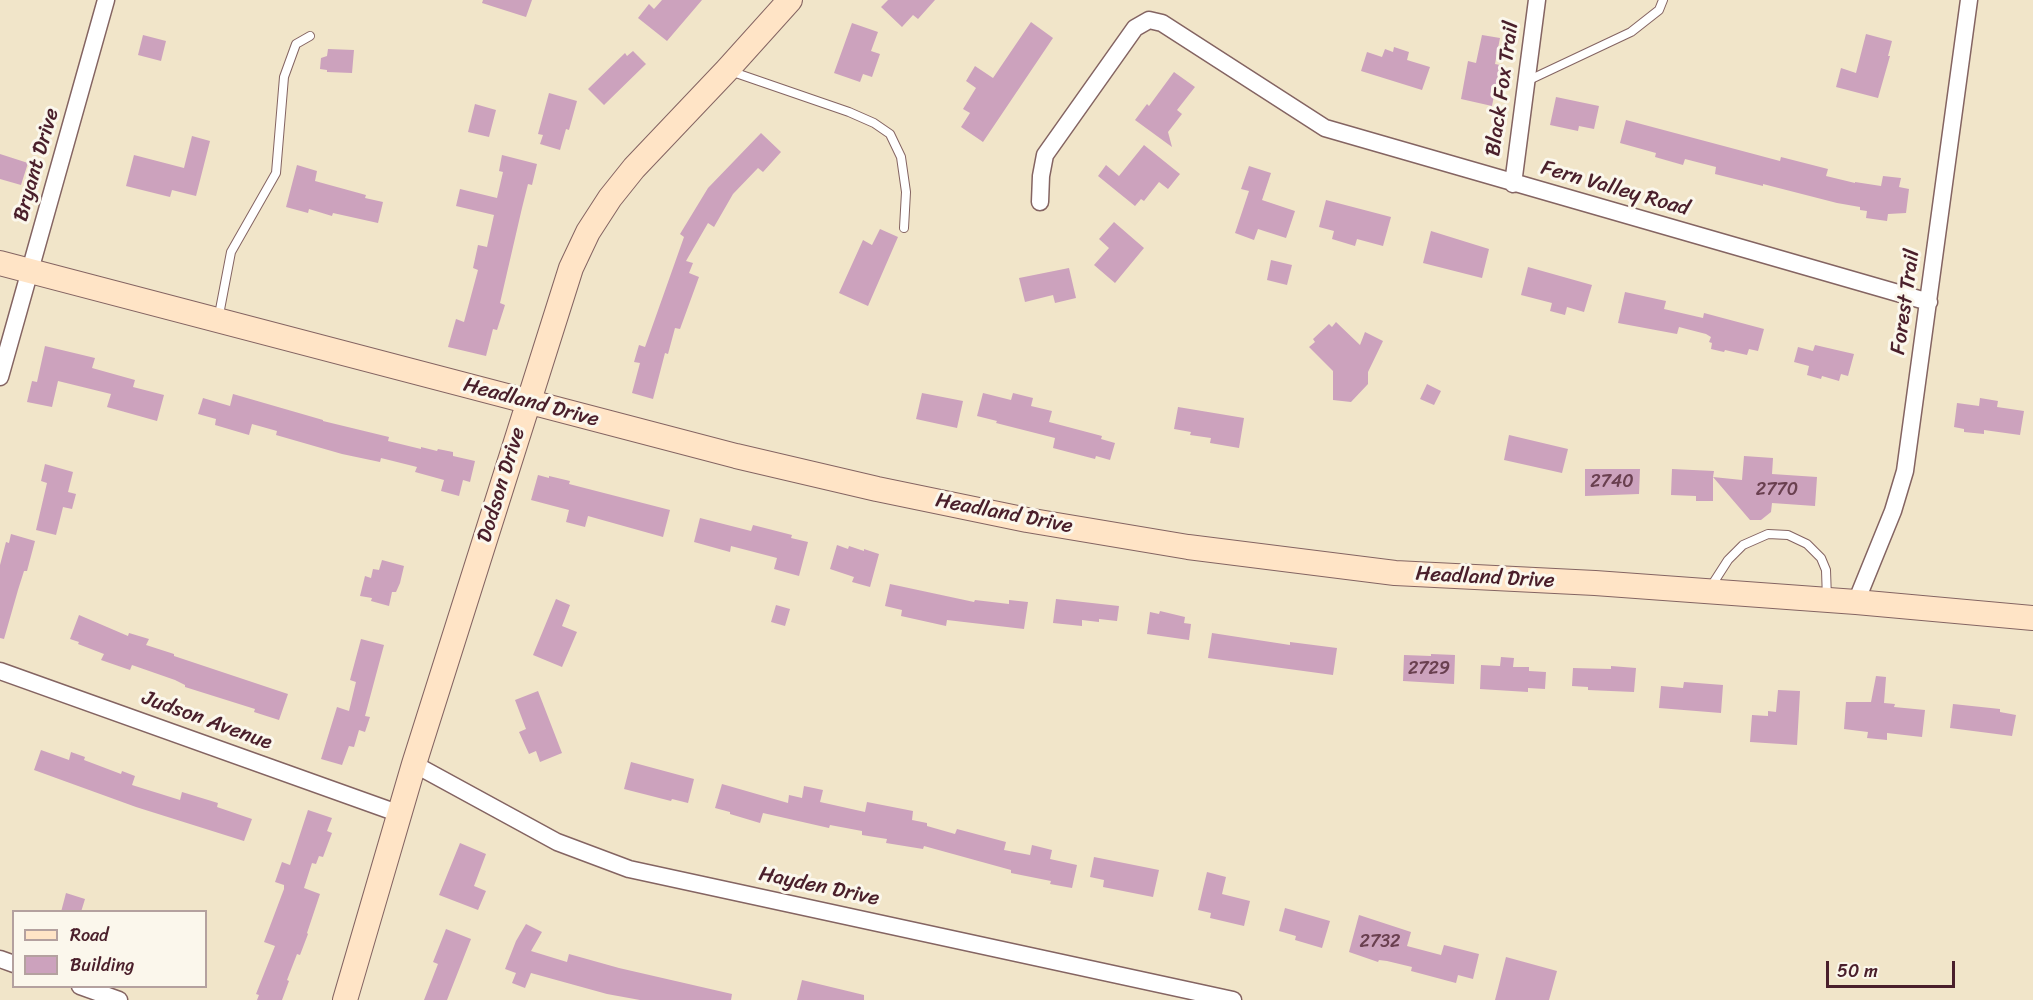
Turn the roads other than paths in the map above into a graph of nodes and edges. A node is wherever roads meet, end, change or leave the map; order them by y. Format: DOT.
graph roads {
  1 [pos="106,0"];
  2 [pos="790,0"];
  3 [pos="1538,0"];
  4 [pos="1663,0"];
  5 [pos="1969,0"];
  6 [pos="310,36"];
  7 [pos="727,70"];
  8 [pos="1527,81"];
  9 [pos="1513,184"];
  10 [pos="1040,202"];
  11 [pos="904,228"];
  12 [pos="0,263"];
  13 [pos="31,271"];
  14 [pos="1929,302"];
  15 [pos="218,320"];
  16 [pos="0,377"];
  17 [pos="528,402"];
  18 [pos="1708,591"];
  19 [pos="1827,600"];
  20 [pos="1856,602"];
  21 [pos="2033,618"];
  22 [pos="0,671"];
  23 [pos="414,764"];
  24 [pos="399,814"];
  25 [pos="83,988"];
  26 [pos="119,1000"];
  27 [pos="345,1000"];
  28 [pos="1233,1000"];
  1 -- 13 [label="street, Bryant Drive"];
  2 -- 7 [label="main road, Dodson Drive"];
  3 -- 8 [label="street, Black Fox Trail"];
  4 -- 8 [label="lane"];
  5 -- 14 [label="street, Forest Trail"];
  6 -- 15 [label="lane"];
  7 -- 11 [label="lane"];
  7 -- 17 [label="main road, Dodson Drive"];
  8 -- 9 [label="street, Black Fox Trail"];
  9 -- 10 [label="street, Fern Valley Road"];
  9 -- 14 [label="street, Fern Valley Road"];
  12 -- 13 [label="main road, Headland Drive"];
  13 -- 15 [label="main road, Headland Drive"];
  13 -- 16 [label="street, Bryant Drive"];
  14 -- 20 [label="street, Forest Trail"];
  15 -- 17 [label="main road, Headland Drive"];
  17 -- 18 [label="main road, Headland Drive"];
  17 -- 23 [label="main road, Dodson Drive"];
  18 -- 19 [label="main road, Headland Drive"];
  18 -- 19 [label="lane"];
  19 -- 20 [label="main road, Headland Drive"];
  20 -- 21 [label="main road, Headland Drive"];
  22 -- 24 [label="street, Judson Avenue"];
  23 -- 24 [label="main road, Dodson Drive"];
  23 -- 28 [label="street, Hayden Drive"];
  24 -- 27 [label="main road, Dodson Drive"];
  25 -- 26 [label="street"];
}
